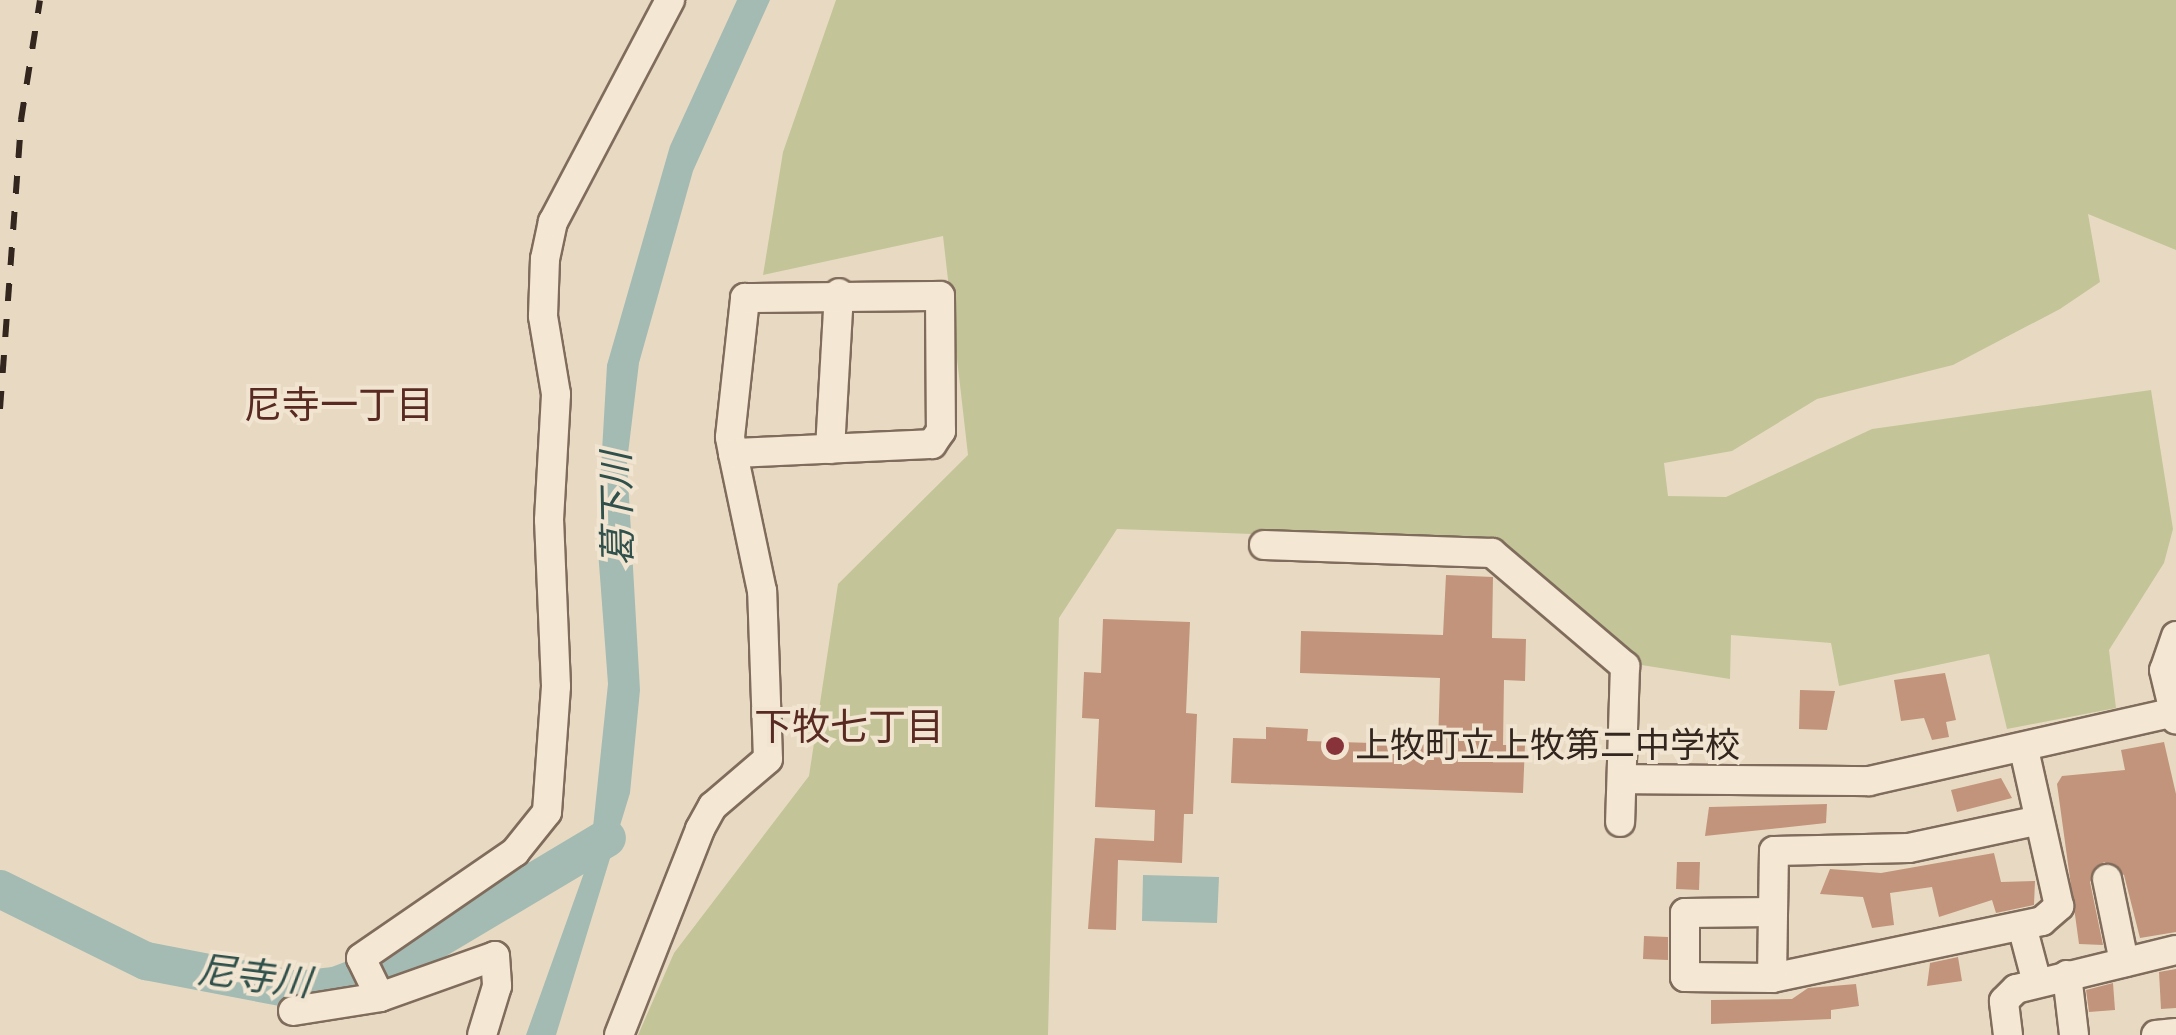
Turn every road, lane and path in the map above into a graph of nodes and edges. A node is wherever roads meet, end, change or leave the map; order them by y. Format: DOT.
graph roads {
  1 [pos="670,0"];
  2 [pos="838,293"];
  3 [pos="830,448"];
  4 [pos="733,453"];
  5 [pos="1264,546"];
  6 [pos="2176,636"];
  7 [pos="2175,715"];
  8 [pos="2024,749"];
  9 [pos="1622,779"];
  10 [pos="1620,822"];
  11 [pos="2036,822"];
  12 [pos="2107,878"];
  13 [pos="1771,912"];
  14 [pos="2022,926"];
  15 [pos="2176,950"];
  16 [pos="2124,962"];
  17 [pos="2068,975"];
  18 [pos="1772,978"];
  19 [pos="2036,980"];
  20 [pos="380,997"];
  21 [pos="294,1011"];
  22 [pos="2176,1033"];
  23 [pos="482,1035"];
  24 [pos="620,1035"];
  25 [pos="2008,1035"];
  26 [pos="2074,1035"];
  27 [pos="2156,1035"];
  1 -- 20 [label="street"];
  2 -- 3 [label="street"];
  2 -- 3 [label="street"];
  2 -- 4 [label="street"];
  3 -- 4 [label="street"];
  4 -- 24 [label="street"];
  5 -- 9 [label="street"];
  6 -- 7 [label="street"];
  7 -- 8 [label="street"];
  8 -- 9 [label="street"];
  8 -- 11 [label="street"];
  9 -- 10 [label="street"];
  11 -- 13 [label="street"];
  11 -- 14 [label="street"];
  12 -- 16 [label="street"];
  13 -- 18 [label="street"];
  13 -- 18 [label="street"];
  14 -- 18 [label="street"];
  14 -- 19 [label="street"];
  15 -- 16 [label="street"];
  16 -- 17 [label="street"];
  17 -- 19 [label="street"];
  17 -- 26 [label="street"];
  19 -- 25 [label="street"];
  20 -- 21 [label="street"];
  20 -- 23 [label="street"];
  22 -- 27 [label="street"];
}
